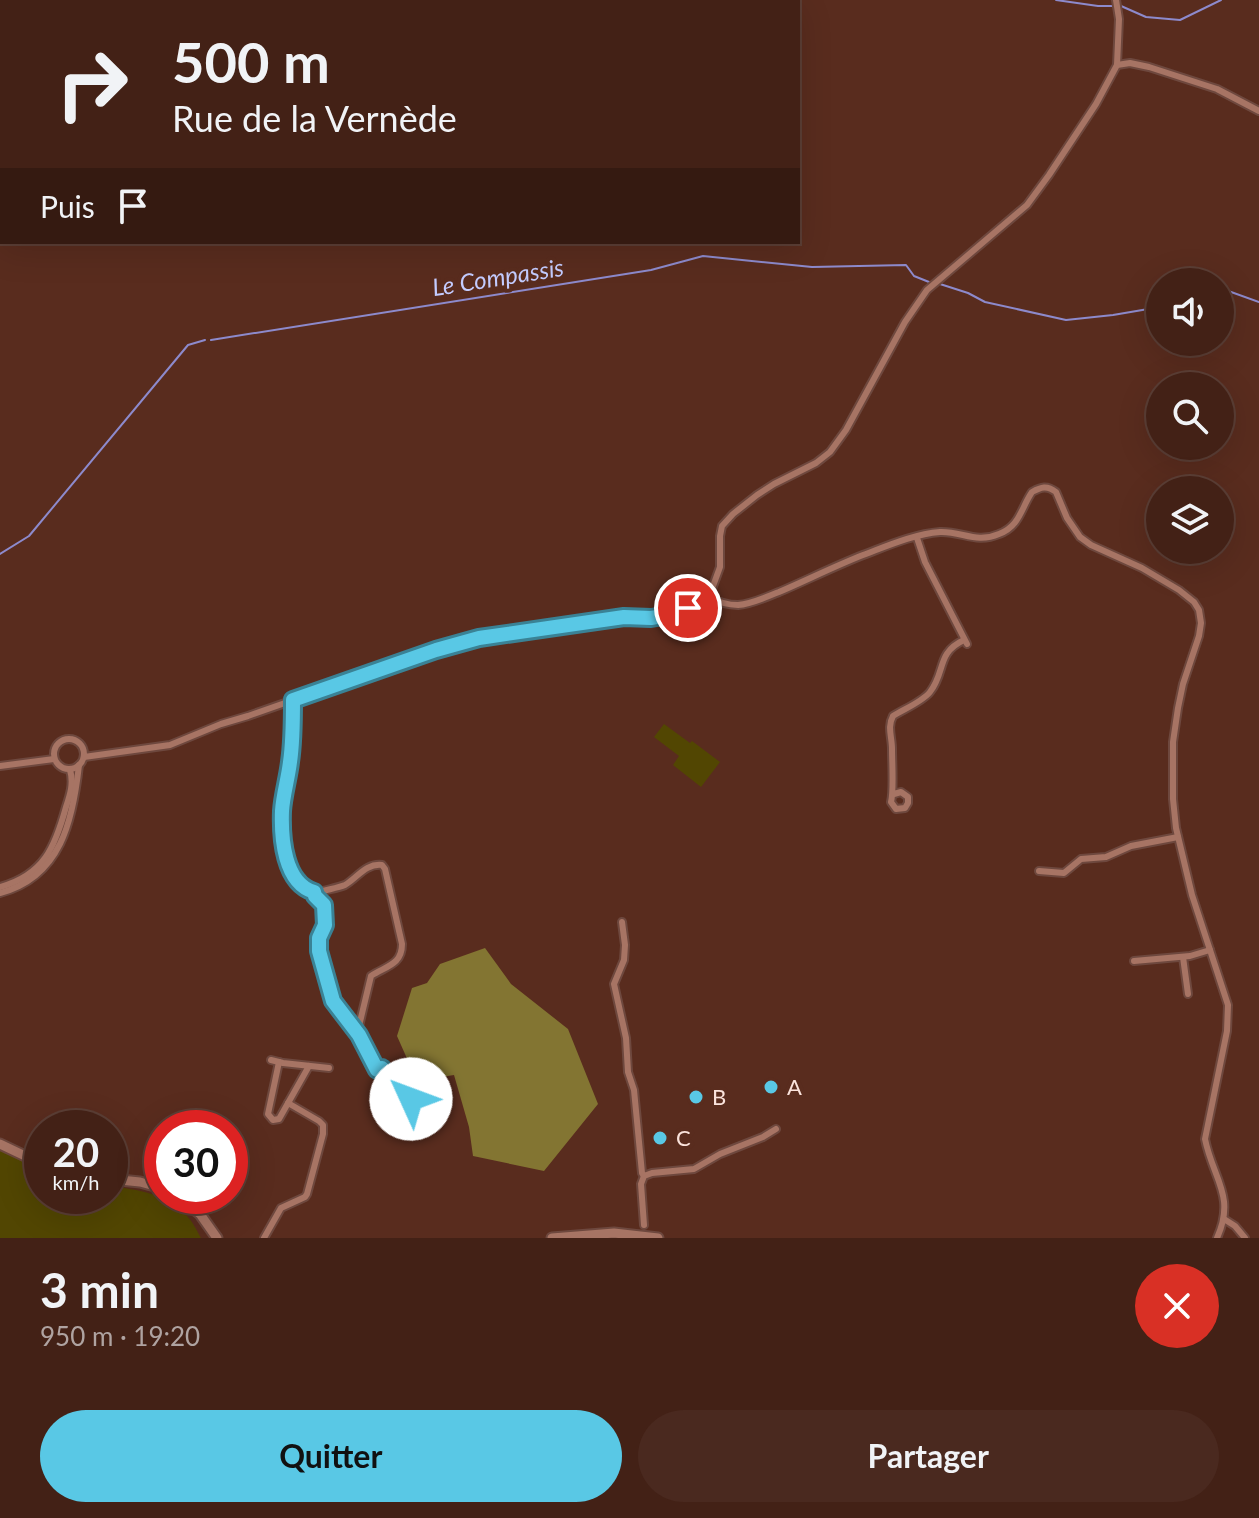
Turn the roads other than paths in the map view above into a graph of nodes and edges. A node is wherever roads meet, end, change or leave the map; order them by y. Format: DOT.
graph roads {
  1 [pos="1116,0"];
  2 [pos="1117,65"];
  3 [pos="1259,111"];
  4 [pos="917,538"];
  5 [pos="709,597"];
  6 [pos="293,700"];
  7 [pos="84,757"];
  8 [pos="54,759"];
  9 [pos="79,765"];
  10 [pos="0,766"];
  11 [pos="70,770"];
  12 [pos="894,794"];
  13 [pos="1178,837"];
  14 [pos="1039,871"];
  15 [pos="0,887"];
  16 [pos="314,892"];
  17 [pos="0,893"];
  18 [pos="622,922"];
  19 [pos="1210,950"];
  20 [pos="1183,957"];
  21 [pos="1134,961"];
  22 [pos="1188,994"];
  23 [pos="355,1029"];
  24 [pos="309,1066"];
  25 [pos="329,1068"];
  26 [pos="411,1099"];
  27 [pos="288,1103"];
  28 [pos="776,1129"];
  29 [pos="0,1144"];
  30 [pos="24,1155"];
  31 [pos="644,1176"];
  32 [pos="200,1214"];
  33 [pos="1224,1219"];
  34 [pos="644,1225"];
  35 [pos="217,1238"];
  36 [pos="264,1238"];
  37 [pos="552,1238"];
  38 [pos="658,1238"];
  39 [pos="1217,1238"];
  40 [pos="1245,1238"];
  1 -- 2 [label="street"];
  2 -- 3 [label="street"];
  2 -- 5 [label="street"];
  4 -- 5 [label="street"];
  4 -- 12 [label="street"];
  4 -- 13 [label="street"];
  5 -- 6 [label="street"];
  6 -- 7 [label="street"];
  6 -- 16 [label="street"];
  7 -- 8 [label="street"];
  7 -- 9 [label="street"];
  8 -- 10 [label="street"];
  8 -- 11 [label="street"];
  9 -- 11 [label="street"];
  9 -- 17 [label="street"];
  11 -- 15 [label="street"];
  13 -- 14 [label="street"];
  13 -- 19 [label="street"];
  16 -- 23 [label="street"];
  16 -- 23 [label="street"];
  18 -- 31 [label="street"];
  19 -- 20 [label="street"];
  19 -- 33 [label="street"];
  20 -- 21 [label="street"];
  20 -- 22 [label="street"];
  23 -- 26 [label="street"];
  24 -- 25 [label="street"];
  24 -- 27 [label="street"];
  24 -- 27 [label="street"];
  27 -- 36 [label="street"];
  28 -- 31 [label="street"];
  29 -- 30 [label="main road"];
  31 -- 34 [label="street"];
  32 -- 35 [label="main road"];
  33 -- 39 [label="street"];
  33 -- 40 [label="street"];
  37 -- 38 [label="main road"];
}
